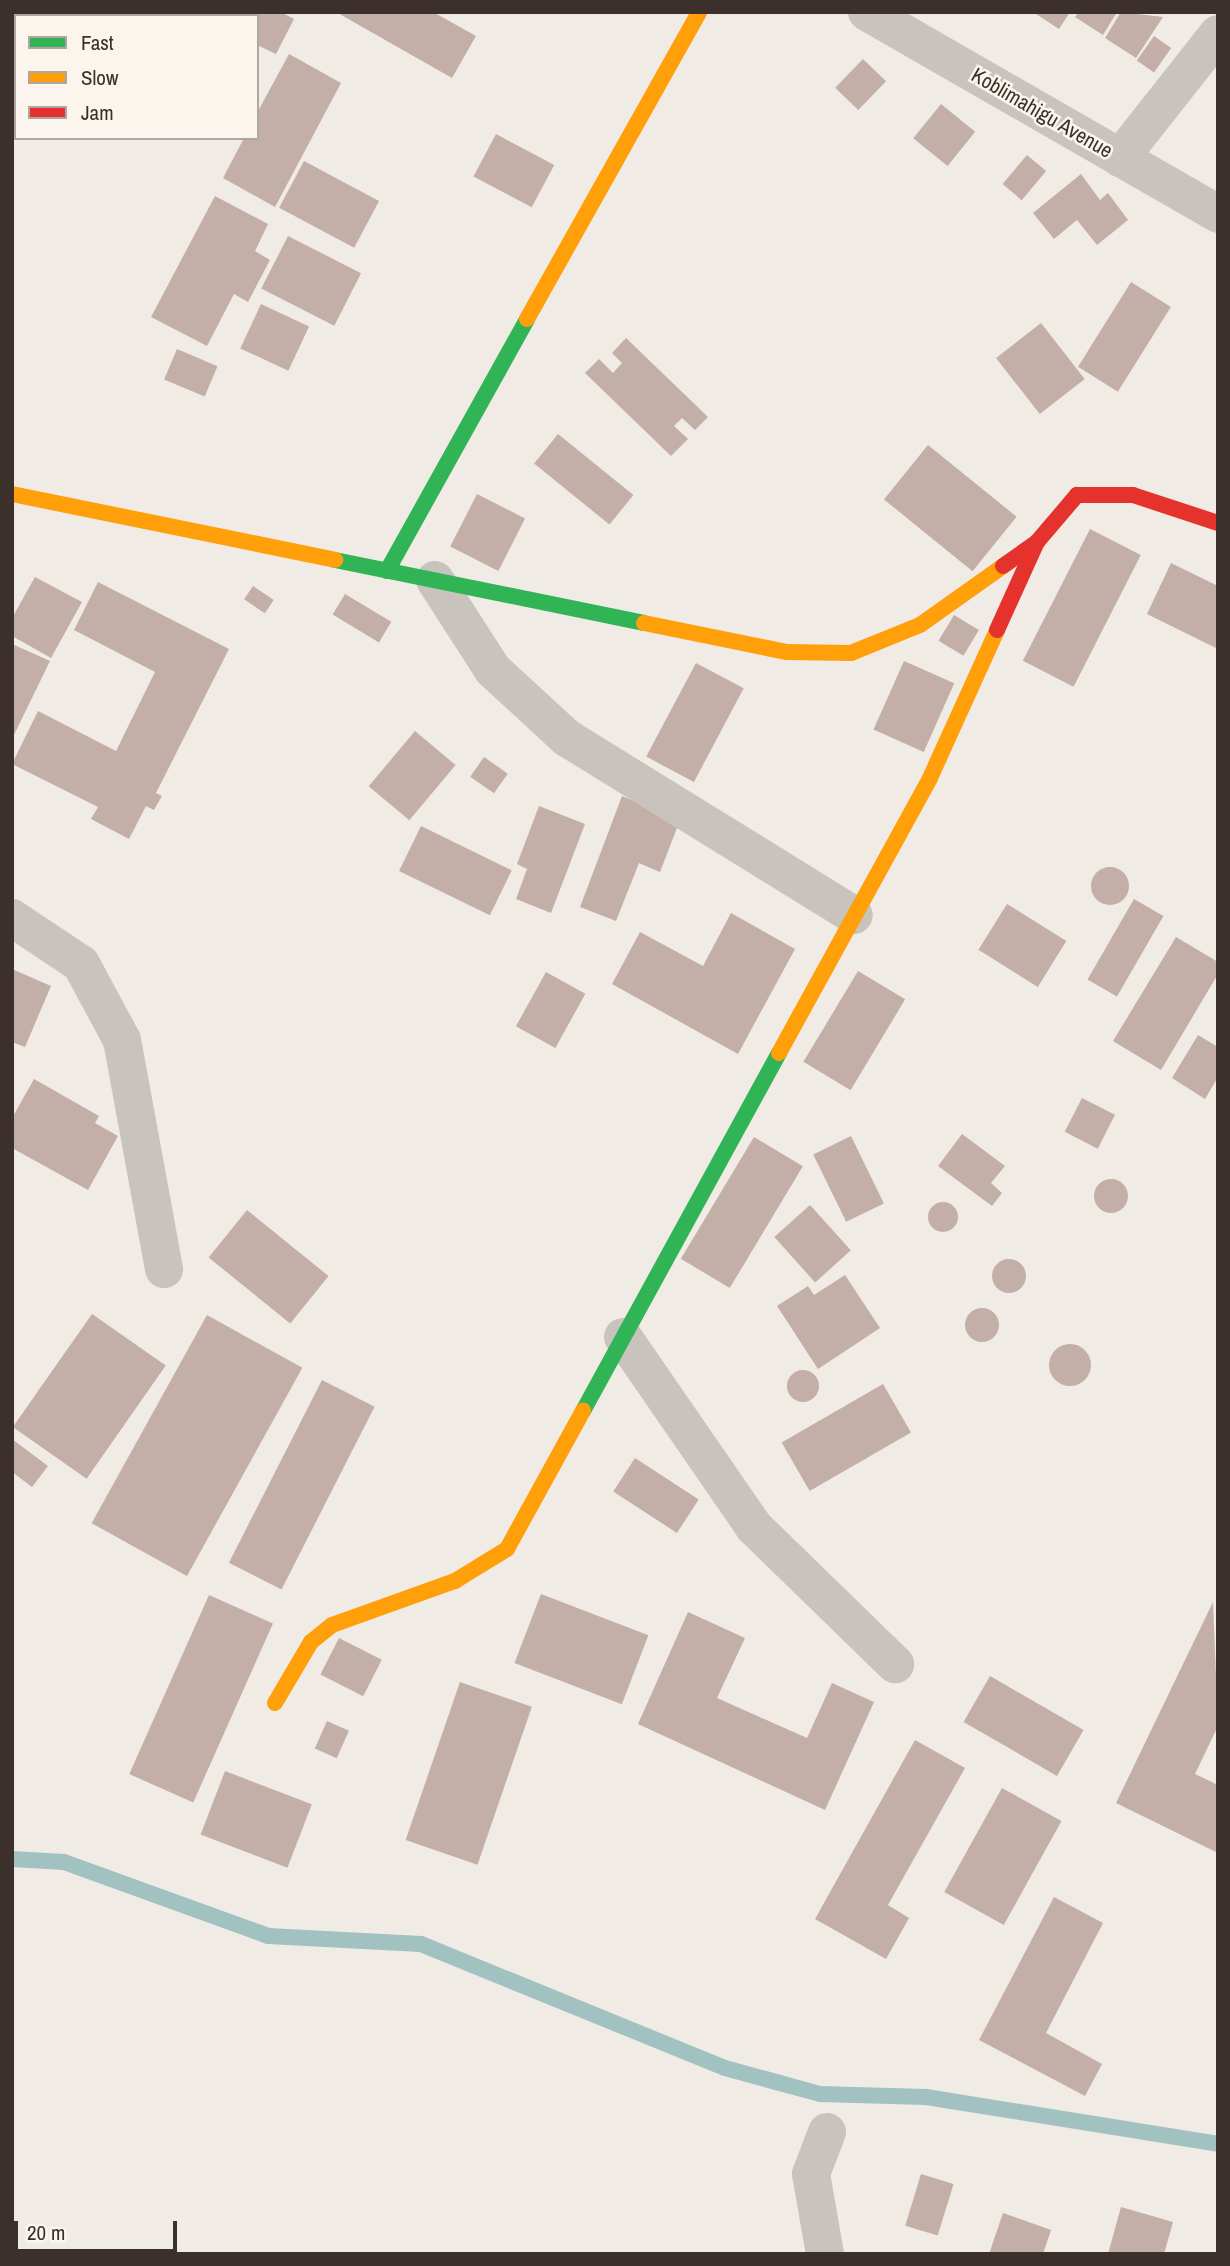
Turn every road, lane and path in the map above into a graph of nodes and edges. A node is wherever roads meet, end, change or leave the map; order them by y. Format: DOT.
graph roads {
  1 [pos="699,12"];
  2 [pos="867,12"];
  3 [pos="1218,34"];
  4 [pos="1120,158"];
  5 [pos="1218,214"];
  6 [pos="12,494"];
  7 [pos="1218,523"];
  8 [pos="1037,542"];
  9 [pos="387,571"];
  10 [pos="435,580"];
  11 [pos="853,915"];
  12 [pos="12,918"];
  13 [pos="164,1269"];
  14 [pos="623,1337"];
  15 [pos="895,1664"];
  16 [pos="275,1703"];
  17 [pos="827,2132"];
  18 [pos="825,2254"];
  1 -- 9 [label="street"];
  2 -- 4 [label="street, Koblimahigu Avenue"];
  3 -- 4 [label="street"];
  4 -- 5 [label="street, Koblimahigu Avenue"];
  6 -- 9 [label="street"];
  7 -- 8 [label="street"];
  8 -- 10 [label="street"];
  8 -- 11 [label="street"];
  9 -- 10 [label="street"];
  10 -- 11 [label="street"];
  11 -- 14 [label="street"];
  12 -- 13 [label="street"];
  14 -- 15 [label="street"];
  14 -- 16 [label="street"];
  17 -- 18 [label="street"];
}
